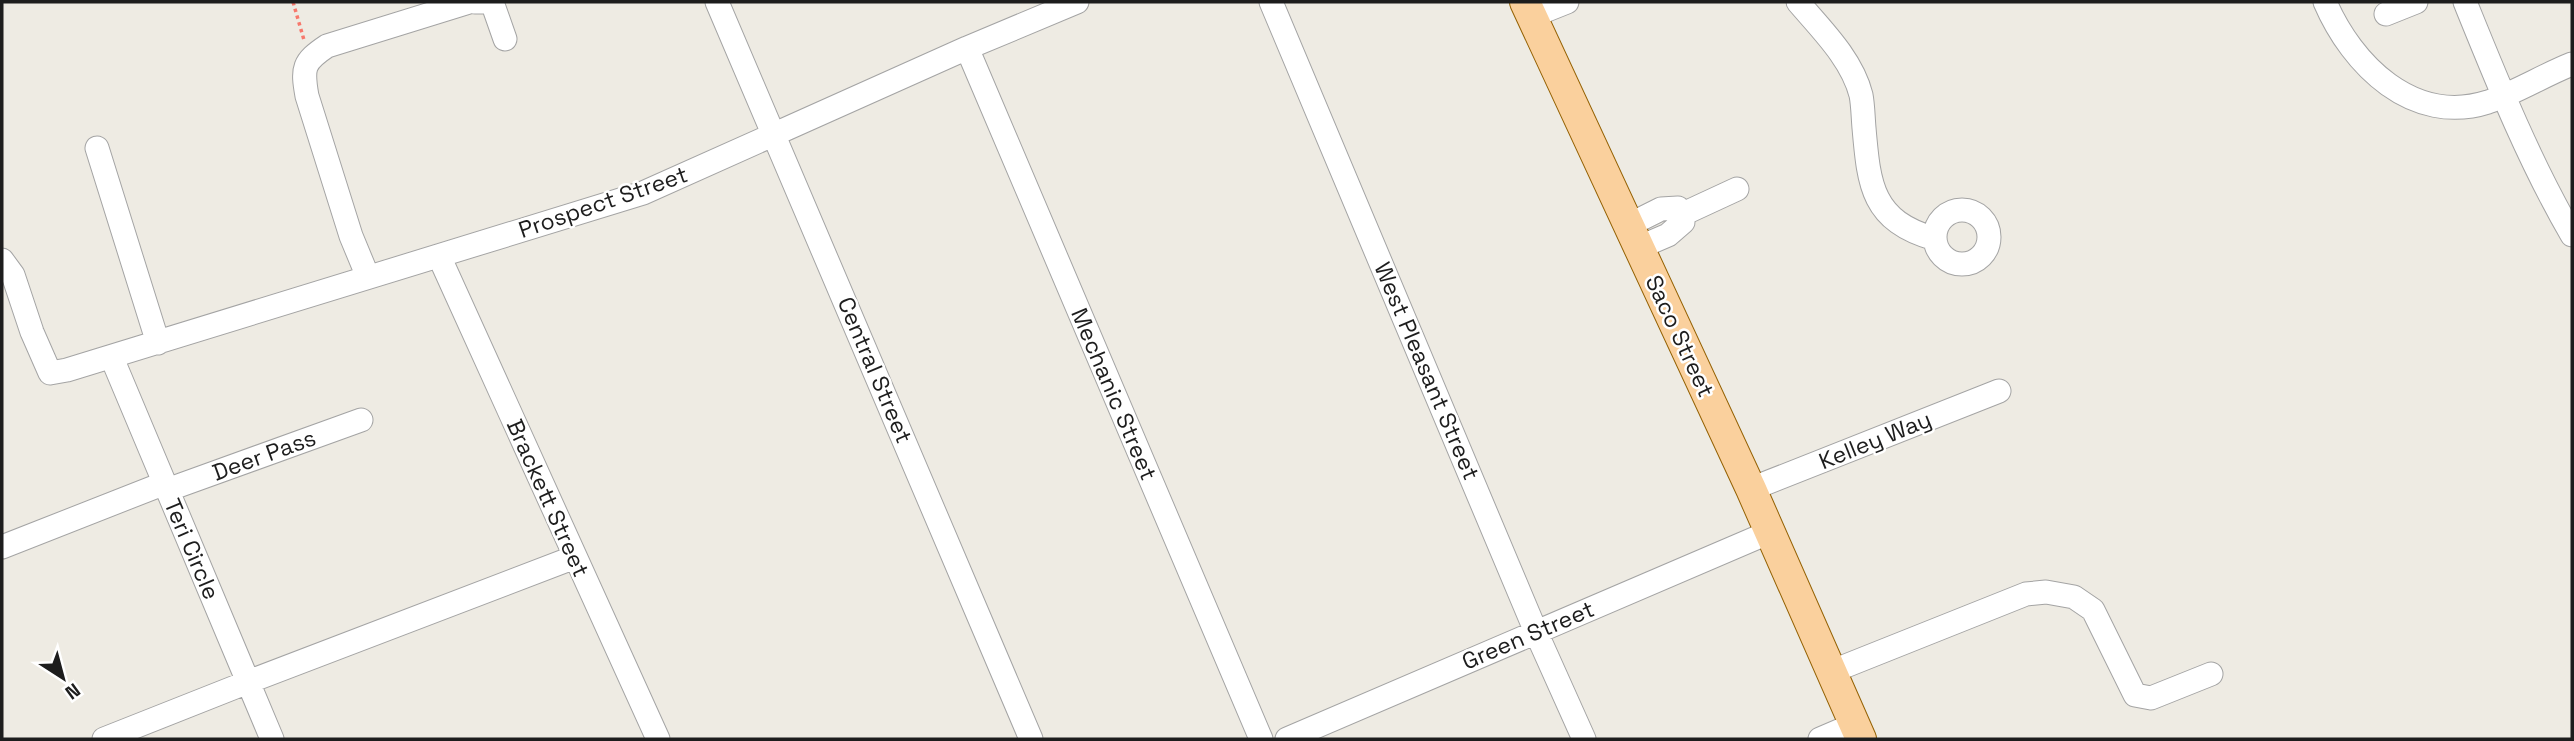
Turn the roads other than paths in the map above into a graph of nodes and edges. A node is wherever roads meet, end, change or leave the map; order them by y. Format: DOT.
graph roads {
  1 [pos="469,2"];
  2 [pos="475,2"];
  3 [pos="717,2"];
  4 [pos="1077,2"];
  5 [pos="1271,2"];
  6 [pos="1567,2"];
  7 [pos="1798,2"];
  8 [pos="2325,2"];
  9 [pos="2416,2"];
  10 [pos="2465,2"];
  11 [pos="1529,9"];
  12 [pos="2386,14"];
  13 [pos="505,39"];
  14 [pos="967,48"];
  15 [pos="2572,64"];
  16 [pos="2502,96"];
  17 [pos="775,134"];
  18 [pos="97,148"];
  19 [pos="1737,189"];
  20 [pos="2572,235"];
  21 [pos="1634,236"];
  22 [pos="1935,239"];
  23 [pos="439,256"];
  24 [pos="2,260"];
  25 [pos="368,278"];
  26 [pos="158,343"];
  27 [pos="113,358"];
  28 [pos="1999,391"];
  29 [pos="361,420"];
  30 [pos="166,486"];
  31 [pos="1751,489"];
  32 [pos="1770,531"];
  33 [pos="2,547"];
  34 [pos="575,557"];
  35 [pos="1536,632"];
  36 [pos="1833,671"];
  37 [pos="2211,674"];
  38 [pos="248,682"];
  39 [pos="1858,732"];
  40 [pos="104,739"];
  41 [pos="272,739"];
  42 [pos="658,739"];
  43 [pos="1031,739"];
  44 [pos="1261,739"];
  45 [pos="1287,739"];
  46 [pos="1584,739"];
  47 [pos="1820,739"];
  1 -- 25 [label="street"];
  2 -- 13 [label="street"];
  3 -- 17 [label="street, Central Street"];
  4 -- 14 [label="street, Prospect Street"];
  5 -- 35 [label="street, West Pleasant Street"];
  6 -- 11 [label="street"];
  7 -- 22 [label="street"];
  8 -- 16 [label="street"];
  9 -- 12 [label="street"];
  10 -- 16 [label="street"];
  11 -- 21 [label="main road, Saco Street"];
  14 -- 17 [label="street, Prospect Street"];
  14 -- 44 [label="street, Mechanic Street"];
  15 -- 16 [label="street"];
  16 -- 20 [label="street"];
  17 -- 23 [label="street, Prospect Street"];
  17 -- 43 [label="street, Central Street"];
  18 -- 26 [label="street"];
  19 -- 21 [label="street"];
  21 -- 31 [label="main road, Saco Street"];
  23 -- 25 [label="street, Prospect Street"];
  23 -- 34 [label="street, Brackett Street"];
  24 -- 27 [label="street, Prospect Street"];
  25 -- 26 [label="street, Prospect Street"];
  26 -- 27 [label="street, Prospect Street"];
  27 -- 30 [label="street, Teri Circle"];
  28 -- 31 [label="street, Kelley Way"];
  29 -- 30 [label="street, Deer Pass"];
  30 -- 33 [label="street, Deer Pass"];
  30 -- 38 [label="street, Teri Circle"];
  31 -- 32 [label="main road, Saco Street"];
  32 -- 35 [label="street, Green Street"];
  32 -- 36 [label="main road, Saco Street"];
  34 -- 38 [label="street"];
  34 -- 42 [label="street, Brackett Street"];
  35 -- 45 [label="street, Green Street"];
  35 -- 46 [label="street, West Pleasant Street"];
  36 -- 37 [label="street"];
  36 -- 39 [label="main road, Saco Street"];
  38 -- 40 [label="street"];
  38 -- 41 [label="street, Teri Circle"];
  39 -- 47 [label="street"];
}
